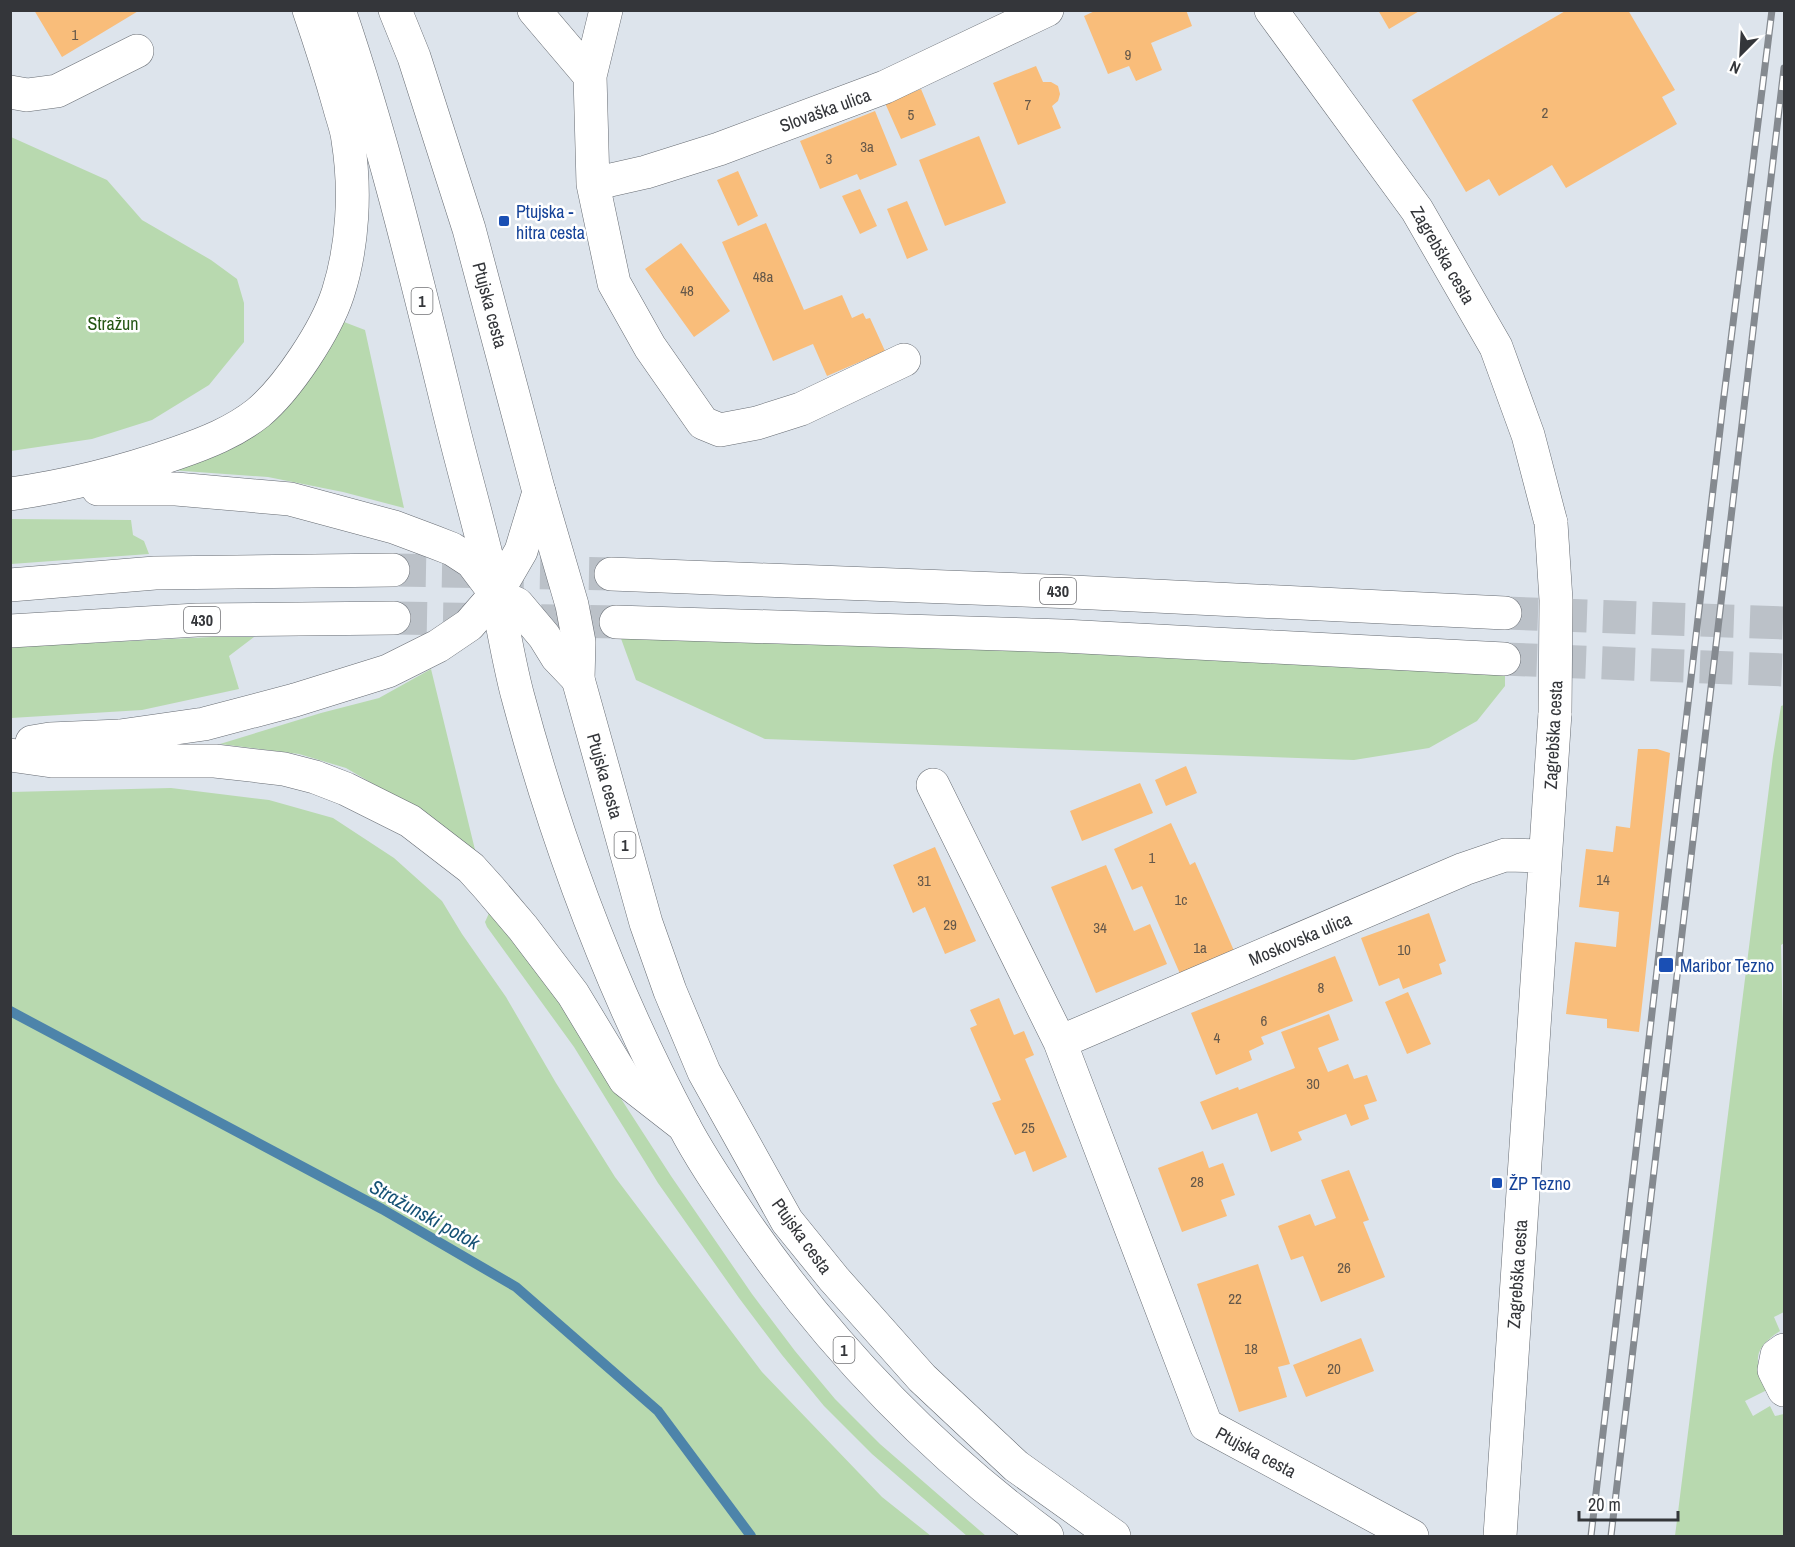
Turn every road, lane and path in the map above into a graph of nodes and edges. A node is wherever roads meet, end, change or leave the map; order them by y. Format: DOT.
graph roads {
  1 [pos="309,10"];
  2 [pos="339,10"];
  3 [pos="395,10"];
  4 [pos="534,10"];
  5 [pos="606,10"];
  6 [pos="1047,10"];
  7 [pos="1271,10"];
  8 [pos="137,51"];
  9 [pos="590,76"];
  10 [pos="10,92"];
  11 [pos="593,184"];
  12 [pos="904,360"];
  13 [pos="48,489"];
  14 [pos="539,492"];
  15 [pos="10,494"];
  16 [pos="393,570"];
  17 [pos="611,574"];
  18 [pos="10,585"];
  19 [pos="496,594"];
  20 [pos="1505,613"];
  21 [pos="394,618"];
  22 [pos="616,622"];
  23 [pos="10,631"];
  24 [pos="1504,659"];
  25 [pos="579,679"];
  26 [pos="10,745"];
  27 [pos="10,755"];
  28 [pos="933,785"];
  29 [pos="1545,856"];
  30 [pos="1060,1042"];
  31 [pos="684,1126"];
  32 [pos="1785,1350"];
  33 [pos="1785,1390"];
  34 [pos="1047,1536"];
  35 [pos="1114,1536"];
  36 [pos="1412,1536"];
  37 [pos="1500,1536"];
  1 -- 13 [label="main road"];
  2 -- 19 [label="main road, 1"];
  3 -- 14 [label="main road, Ptujska cesta / 1"];
  4 -- 9 [label="main road"];
  5 -- 9 [label="main road"];
  6 -- 11 [label="main road, Slovaška ulica"];
  7 -- 29 [label="main road, Zagrebška cesta, bridge"];
  8 -- 10 [label="main road"];
  9 -- 11 [label="main road"];
  11 -- 12 [label="main road"];
  13 -- 15 [label="main road"];
  13 -- 19 [label="main road"];
  14 -- 19 [label="main road"];
  14 -- 25 [label="main road, Ptujska cesta / 1"];
  16 -- 18 [label="main road"];
  17 -- 20 [label="main road, 430"];
  19 -- 25 [label="main road"];
  19 -- 26 [label="main road"];
  19 -- 31 [label="main road, 1"];
  21 -- 23 [label="main road, 430"];
  22 -- 24 [label="main road"];
  25 -- 35 [label="main road, Ptujska cesta / 1"];
  27 -- 31 [label="main road"];
  28 -- 30 [label="main road, Ptujska cesta"];
  29 -- 30 [label="main road, Moskovska ulica"];
  29 -- 37 [label="main road, Zagrebška cesta"];
  30 -- 36 [label="main road, Ptujska cesta"];
  31 -- 34 [label="main road, 1"];
  32 -- 33 [label="main road"];
}
